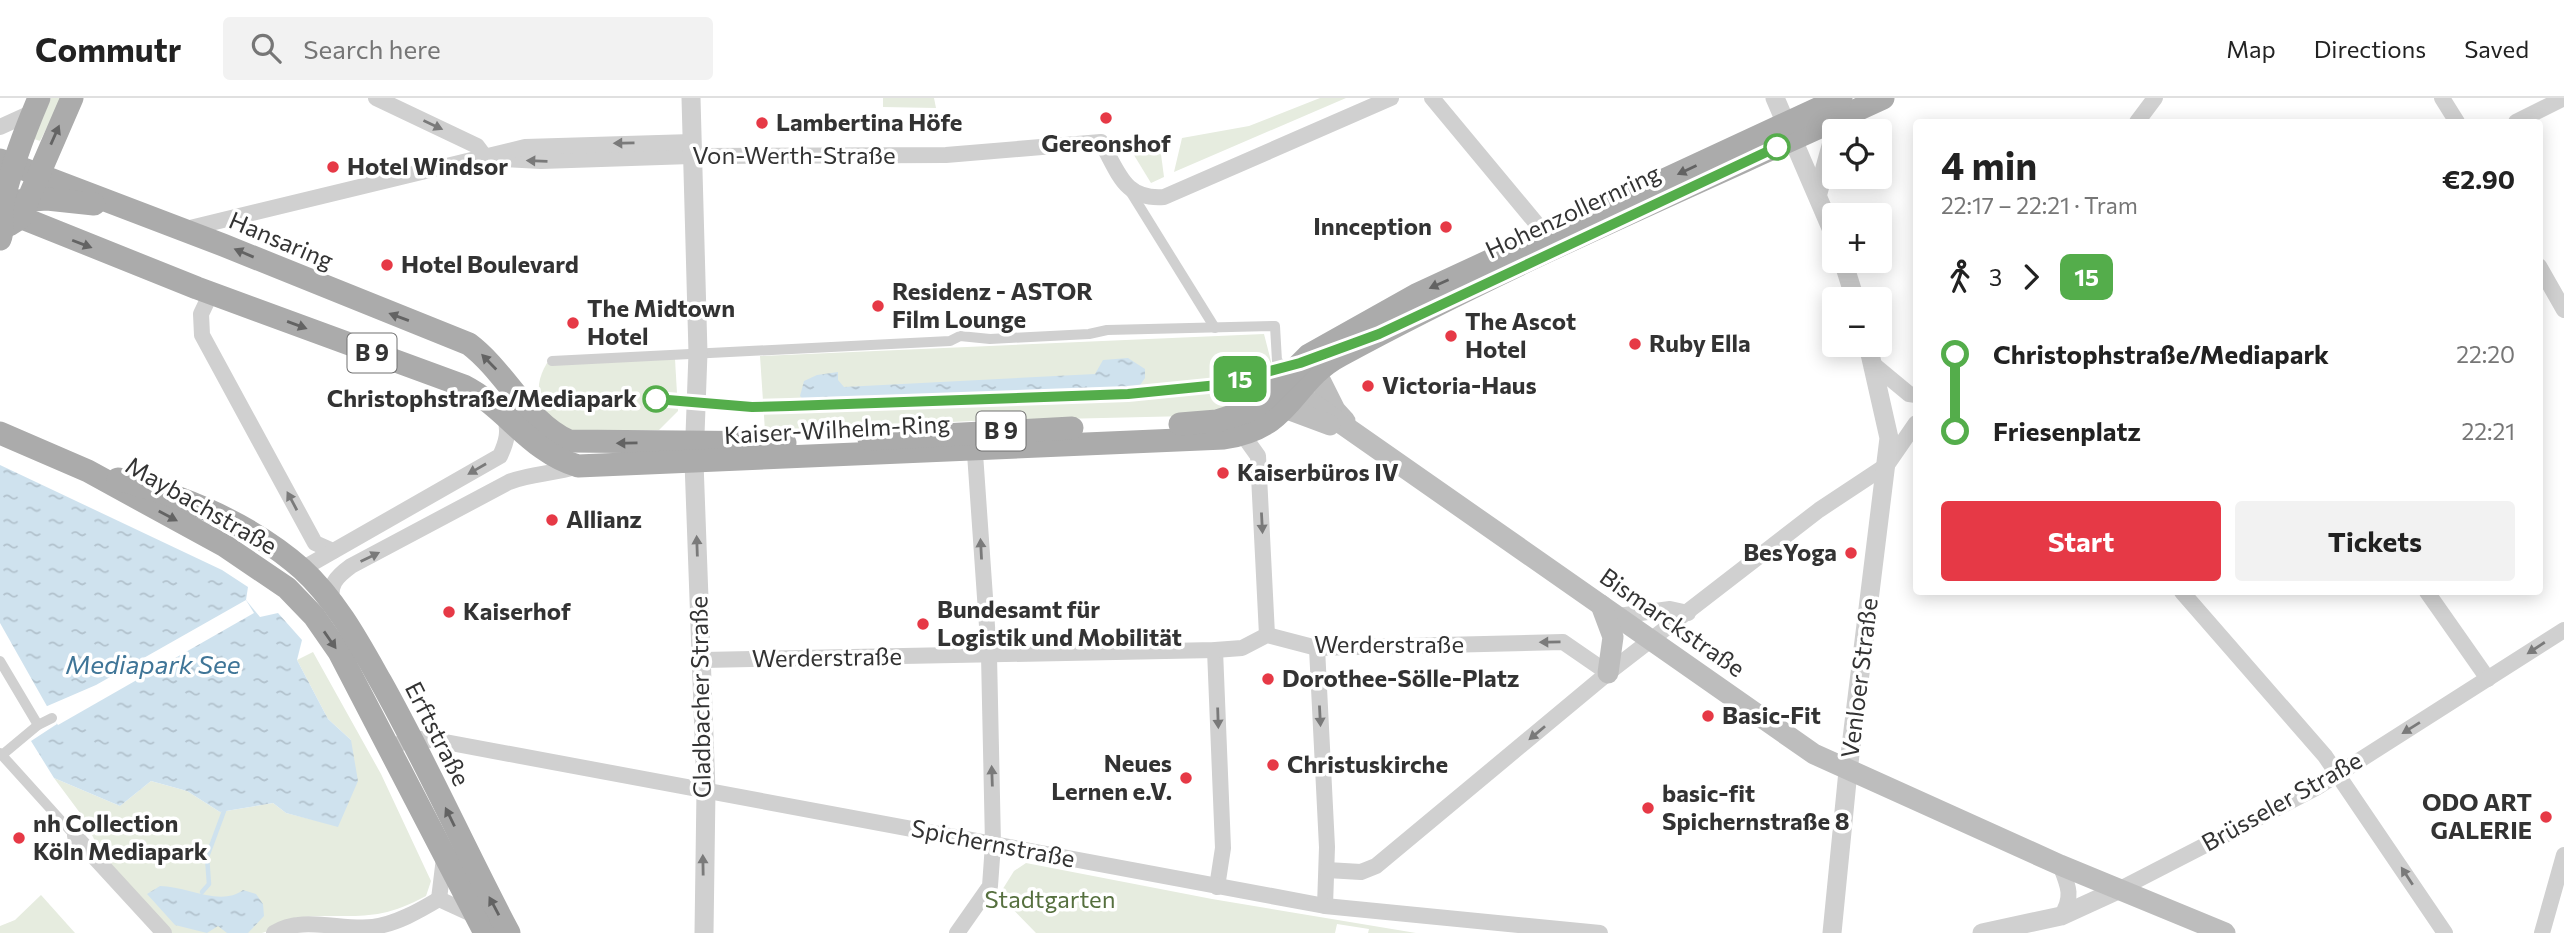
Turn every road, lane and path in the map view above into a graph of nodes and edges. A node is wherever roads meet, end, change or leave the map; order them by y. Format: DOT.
graph roads {
  1 [pos="72,98"];
  2 [pos="376,98"];
  3 [pos="691,98"];
  4 [pos="1391,98"];
  5 [pos="1432,98"];
  6 [pos="1775,98"];
  7 [pos="1882,98"];
  8 [pos="2155,98"];
  9 [pos="2442,98"];
  10 [pos="2564,98"];
  11 [pos="36,105"];
  12 [pos="1840,119"];
  13 [pos="2139,119"];
  14 [pos="2455,119"];
  15 [pos="2522,119"];
  16 [pos="1822,123"];
  17 [pos="0,127"];
  18 [pos="1790,131"];
  19 [pos="692,149"];
  20 [pos="486,158"];
  21 [pos="7,162"];
  22 [pos="39,173"];
  23 [pos="1822,180"];
  24 [pos="1130,191"];
  25 [pos="1818,193"];
  26 [pos="1822,204"];
  27 [pos="135,212"];
  28 [pos="7,214"];
  29 [pos="183,230"];
  30 [pos="1552,242"];
  31 [pos="2543,273"];
  32 [pos="211,293"];
  33 [pos="2564,310"];
  34 [pos="1215,328"];
  35 [pos="698,353"];
  36 [pos="1872,357"];
  37 [pos="552,361"];
  38 [pos="1874,365"];
  39 [pos="1316,372"];
  40 [pos="1283,380"];
  41 [pos="1913,395"];
  42 [pos="523,400"];
  43 [pos="1293,402"];
  44 [pos="505,416"];
  45 [pos="1913,427"];
  46 [pos="0,433"];
  47 [pos="1243,435"];
  48 [pos="1361,437"];
  49 [pos="974,441"];
  50 [pos="694,452"];
  51 [pos="1887,465"];
  52 [pos="578,466"];
  53 [pos="88,471"];
  54 [pos="333,551"];
  55 [pos="302,569"];
  56 [pos="287,588"];
  57 [pos="2185,595"];
  58 [pos="2429,595"];
  59 [pos="333,604"];
  60 [pos="1609,610"];
  61 [pos="1688,613"];
  62 [pos="2564,630"];
  63 [pos="1267,635"];
  64 [pos="1652,641"];
  65 [pos="1317,648"];
  66 [pos="1215,650"];
  67 [pos="989,655"];
  68 [pos="703,660"];
  69 [pos="0,662"];
  70 [pos="1608,673"];
  71 [pos="2488,679"];
  72 [pos="52,719"];
  73 [pos="38,725"];
  74 [pos="412,737"];
  75 [pos="390,747"];
  76 [pos="1,755"];
  77 [pos="1848,771"];
  78 [pos="2337,775"];
  79 [pos="706,790"];
  80 [pos="75,836"];
  81 [pos="993,844"];
  82 [pos="444,855"];
  83 [pos="2564,855"];
  84 [pos="2060,865"];
  85 [pos="1327,870"];
  86 [pos="1217,887"];
  87 [pos="2120,889"];
  88 [pos="439,900"];
  89 [pos="1325,906"];
  90 [pos="2061,916"];
  91 [pos="481,925"];
  92 [pos="164,933"];
  93 [pos="274,933"];
  94 [pos="509,933"];
  95 [pos="704,933"];
  96 [pos="957,933"];
  97 [pos="1600,933"];
  98 [pos="1832,933"];
  99 [pos="1982,933"];
  100 [pos="2225,933"];
  101 [pos="2445,933"];
  102 [pos="2542,933"];
  22 -- 1 [label="main road, one-way"];
  2 -- 20 [label="street, one-way"];
  3 -- 19 [label="street, Gladbacher Straße"];
  4 -- 24 [label="street"];
  5 -- 30 [label="street"];
  6 -- 18 [label="street"];
  7 -- 12 [label="main road, Hohenzollernring / B 9"];
  8 -- 13 [label="street"];
  9 -- 14 [label="street"];
  10 -- 15 [label="street"];
  11 -- 17 [label="street"];
  11 -- 21 [label="main road"];
  16 -- 18 [label="main road, Hohenzollernring / B 9"];
  18 -- 25 [label="street"];
  18 -- 30 [label="main road, Hohenzollernring / B 9"];
  19 -- 20 [label="street, Von-Werth-Straße, one-way"];
  19 -- 24 [label="street, Von-Werth-Straße"];
  19 -- 35 [label="street, Gladbacher Straße"];
  20 -- 29 [label="street, Von-Werth-Straße"];
  21 -- 22 [label="main road, Hansaring / B 9"];
  21 -- 28 [label="main road"];
  22 -- 27 [label="main road, Hansaring / B 9"];
  22 -- 28 [label="main road"];
  23 -- 25 [label="street"];
  24 -- 34 [label="street"];
  25 -- 26 [label="street"];
  27 -- 28 [label="main road, B 9"];
  27 -- 29 [label="main road, Hansaring / B 9"];
  28 -- 32 [label="main road, B 9, one-way"];
  42 -- 29 [label="main road, Hansaring / B 9, one-way"];
  30 -- 39 [label="main road, Hohenzollernring / B 9"];
  30 -- 40 [label="main road, Hohenzollernring / B 9, one-way"];
  31 -- 33 [label="street"];
  32 -- 44 [label="main road, B 9, one-way"];
  54 -- 32 [label="street, one-way"];
  34 -- 35 [label="street"];
  34 -- 40 [label="street"];
  35 -- 37 [label="street"];
  35 -- 50 [label="street, Gladbacher Straße"];
  36 -- 38 [label="street, Venloer Straße"];
  38 -- 41 [label="street"];
  38 -- 51 [label="street, Venloer Straße"];
  39 -- 43 [label="main road, Hohenzollernring / B 9"];
  39 -- 48 [label="main road"];
  40 -- 43 [label="main road"];
  40 -- 49 [label="main road, Kaiser-Wilhelm-Ring / B 9"];
  50 -- 42 [label="main road, Kaiser-Wilhelm-Ring / B 9, one-way"];
  43 -- 47 [label="main road, Kaiser-Wilhelm-Ring / B 9"];
  43 -- 48 [label="main road"];
  44 -- 52 [label="main road, Kaiser-Wilhelm-Ring / B 9"];
  44 -- 54 [label="street, one-way"];
  45 -- 51 [label="street"];
  46 -- 53 [label="main road, Maybachstraße"];
  47 -- 49 [label="main road, Kaiser-Wilhelm-Ring / B 9"];
  47 -- 63 [label="street, one-way"];
  48 -- 60 [label="main road, Bismarckstraße"];
  49 -- 50 [label="main road, Kaiser-Wilhelm-Ring / B 9"];
  67 -- 49 [label="street, one-way"];
  50 -- 52 [label="main road, Kaiser-Wilhelm-Ring / B 9"];
  68 -- 50 [label="street, Gladbacher Straße, one-way"];
  51 -- 61 [label="street"];
  51 -- 77 [label="street, Venloer Straße"];
  59 -- 52 [label="street, one-way"];
  53 -- 55 [label="main road, Maybachstraße"];
  53 -- 56 [label="main road, Maybachstraße, one-way"];
  54 -- 55 [label="street"];
  55 -- 59 [label="main road, Erftstraße"];
  56 -- 75 [label="main road, Erftstraße, one-way"];
  57 -- 78 [label="street"];
  58 -- 71 [label="street"];
  59 -- 74 [label="main road, Erftstraße"];
  60 -- 61 [label="street"];
  60 -- 64 [label="main road, Bismarckstraße"];
  60 -- 70 [label="main road"];
  61 -- 64 [label="street"];
  62 -- 71 [label="street, Brüsseler Straße, one-way"];
  63 -- 65 [label="street, Werderstraße"];
  63 -- 66 [label="street, Werderstraße"];
  64 -- 70 [label="street"];
  64 -- 77 [label="main road, Bismarckstraße"];
  70 -- 65 [label="street, Werderstraße, one-way"];
  65 -- 85 [label="street, one-way"];
  66 -- 67 [label="street, Werderstraße"];
  66 -- 86 [label="street, one-way"];
  67 -- 68 [label="street, Werderstraße"];
  81 -- 67 [label="street, one-way"];
  68 -- 79 [label="street, Gladbacher Straße"];
  69 -- 73 [label="street"];
  70 -- 85 [label="street, one-way"];
  71 -- 78 [label="street, Brüsseler Straße, one-way"];
  72 -- 73 [label="street"];
  73 -- 76 [label="street"];
  74 -- 75 [label="street"];
  74 -- 79 [label="street, Spichernstraße"];
  94 -- 74 [label="main road, Erftstraße, one-way"];
  75 -- 82 [label="main road, Erftstraße"];
  76 -- 80 [label="street"];
  77 -- 84 [label="main road, Bismarckstraße"];
  77 -- 98 [label="street, Venloer Straße"];
  78 -- 87 [label="street, Brüsseler Straße"];
  101 -- 78 [label="street, one-way"];
  79 -- 81 [label="street, Spichernstraße"];
  95 -- 79 [label="street, Gladbacher Straße, one-way"];
  80 -- 92 [label="street"];
  81 -- 86 [label="street, Spichernstraße"];
  81 -- 96 [label="street"];
  82 -- 88 [label="street"];
  82 -- 91 [label="main road, Erftstraße"];
  83 -- 102 [label="street"];
  84 -- 87 [label="main road, Bismarckstraße"];
  84 -- 90 [label="street"];
  85 -- 89 [label="street"];
  86 -- 89 [label="street, Spichernstraße"];
  87 -- 90 [label="street, Brüsseler Straße"];
  87 -- 100 [label="main road, Bismarckstraße"];
  88 -- 91 [label="street"];
  88 -- 93 [label="street"];
  89 -- 97 [label="street, Spichernstraße"];
  90 -- 99 [label="street, Brüsseler Straße"];
}
